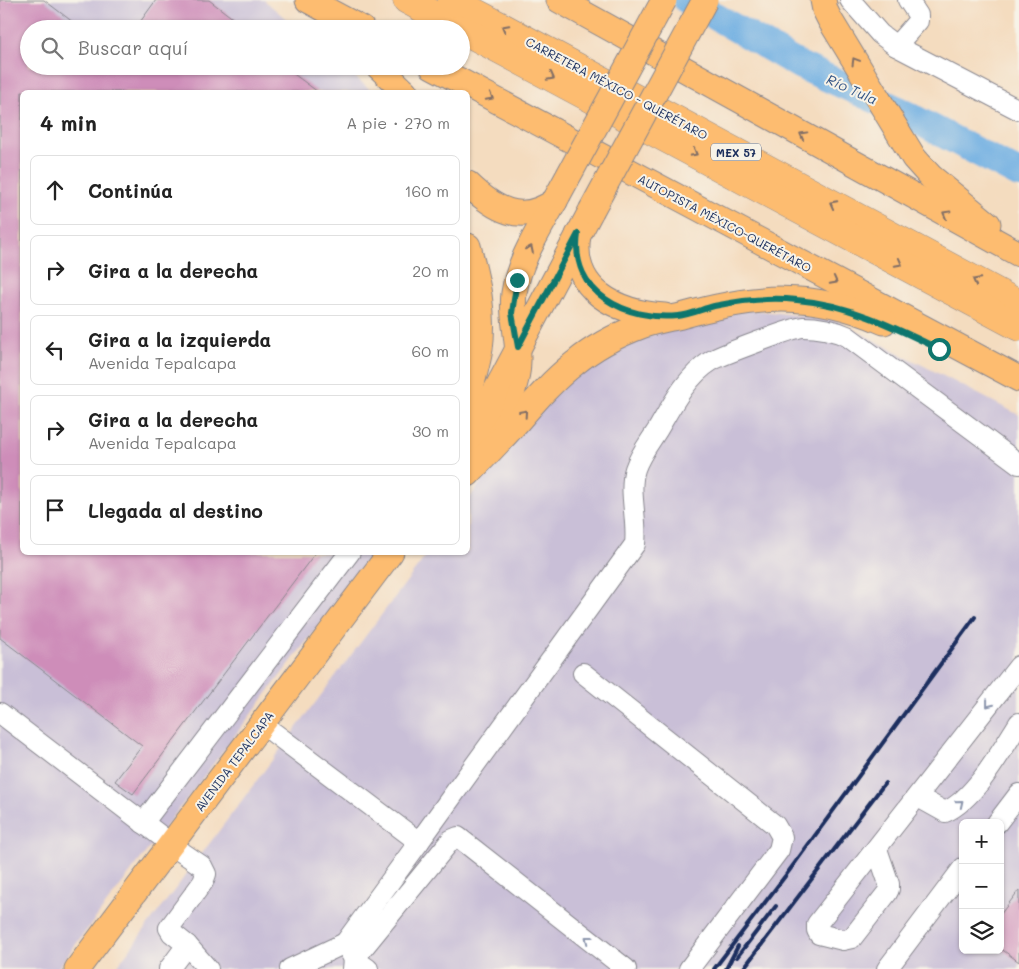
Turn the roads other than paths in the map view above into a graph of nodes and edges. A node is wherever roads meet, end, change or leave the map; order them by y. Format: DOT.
graph roads {
  1 [pos="306,0"];
  2 [pos="407,0"];
  3 [pos="452,0"];
  4 [pos="558,0"];
  5 [pos="664,0"];
  6 [pos="705,0"];
  7 [pos="850,0"];
  8 [pos="908,0"];
  9 [pos="826,10"];
  10 [pos="468,18"];
  11 [pos="327,20"];
  12 [pos="345,20"];
  13 [pos="896,46"];
  14 [pos="387,75"];
  15 [pos="449,75"];
  16 [pos="403,90"];
  17 [pos="1015,103"];
  18 [pos="470,186"];
  19 [pos="556,198"];
  20 [pos="578,234"];
  21 [pos="1019,249"];
  22 [pos="470,254"];
  23 [pos="1019,254"];
  24 [pos="1019,304"];
  25 [pos="680,316"];
  26 [pos="1019,327"];
  27 [pos="518,347"];
  28 [pos="1011,375"];
  29 [pos="470,396"];
  30 [pos="470,439"];
  31 [pos="1019,464"];
  32 [pos="470,471"];
  33 [pos="470,472"];
  34 [pos="348,555"];
  35 [pos="389,555"];
  36 [pos="407,555"];
  37 [pos="1018,670"];
  38 [pos="583,673"];
  39 [pos="0,713"];
  40 [pos="1019,723"];
  41 [pos="274,733"];
  42 [pos="1019,794"];
  43 [pos="918,796"];
  44 [pos="1000,819"];
  45 [pos="143,823"];
  46 [pos="419,842"];
  47 [pos="177,848"];
  48 [pos="877,849"];
  49 [pos="959,873"];
  50 [pos="187,945"];
  51 [pos="355,960"];
  52 [pos="77,969"];
  53 [pos="96,969"];
  54 [pos="169,969"];
  55 [pos="208,969"];
  56 [pos="290,969"];
  57 [pos="626,969"];
  58 [pos="690,969"];
  59 [pos="887,969"];
  1 -- 11 [label="main road"];
  1 -- 12 [label="main road"];
  2 -- 10 [label="highway, CARRETERA MÉXICO - QUERÉTARO / MEX 57"];
  3 -- 10 [label="highway, CARRETERA MÉXICO - QUERÉTARO / MEX 57"];
  23 -- 4 [label="main road, one-way"];
  5 -- 19 [label="main road, bridge"];
  6 -- 20 [label="main road, bridge"];
  7 -- 13 [label="street"];
  8 -- 13 [label="street"];
  21 -- 9 [label="main road, one-way"];
  24 -- 10 [label="highway, CARRETERA MÉXICO - QUERÉTARO / MEX 57, one-way"];
  10 -- 26 [label="highway, CARRETERA MÉXICO - QUERÉTARO / MEX 57, one-way"];
  13 -- 17 [label="street"];
  14 -- 16 [label="main road"];
  15 -- 28 [label="main road, AUTOPISTA MÉXICO-QUERÉTARO, one-way"];
  18 -- 19 [label="main road"];
  27 -- 19 [label="main road, one-way"];
  20 -- 25 [label="main road"];
  20 -- 27 [label="main road"];
  22 -- 29 [label="main road"];
  25 -- 28 [label="main road"];
  33 -- 25 [label="main road, one-way"];
  27 -- 30 [label="main road"];
  27 -- 32 [label="main road"];
  31 -- 46 [label="street"];
  34 -- 45 [label="street"];
  35 -- 47 [label="main road, AVENIDA TEPALCAPA"];
  36 -- 41 [label="main road, AVENIDA TEPALCAPA"];
  37 -- 43 [label="street, one-way"];
  38 -- 58 [label="street"];
  39 -- 45 [label="street"];
  43 -- 40 [label="street, one-way"];
  41 -- 46 [label="street"];
  41 -- 47 [label="main road, AVENIDA TEPALCAPA"];
  42 -- 44 [label="street"];
  43 -- 48 [label="street"];
  45 -- 47 [label="street"];
  46 -- 51 [label="street"];
  47 -- 50 [label="street"];
  47 -- 52 [label="main road, AVENIDA TEPALCAPA"];
  47 -- 53 [label="main road, AVENIDA TEPALCAPA"];
  49 -- 59 [label="street"];
  50 -- 54 [label="street"];
  50 -- 55 [label="street"];
  51 -- 56 [label="street"];
  57 -- 51 [label="street, one-way"];
}
